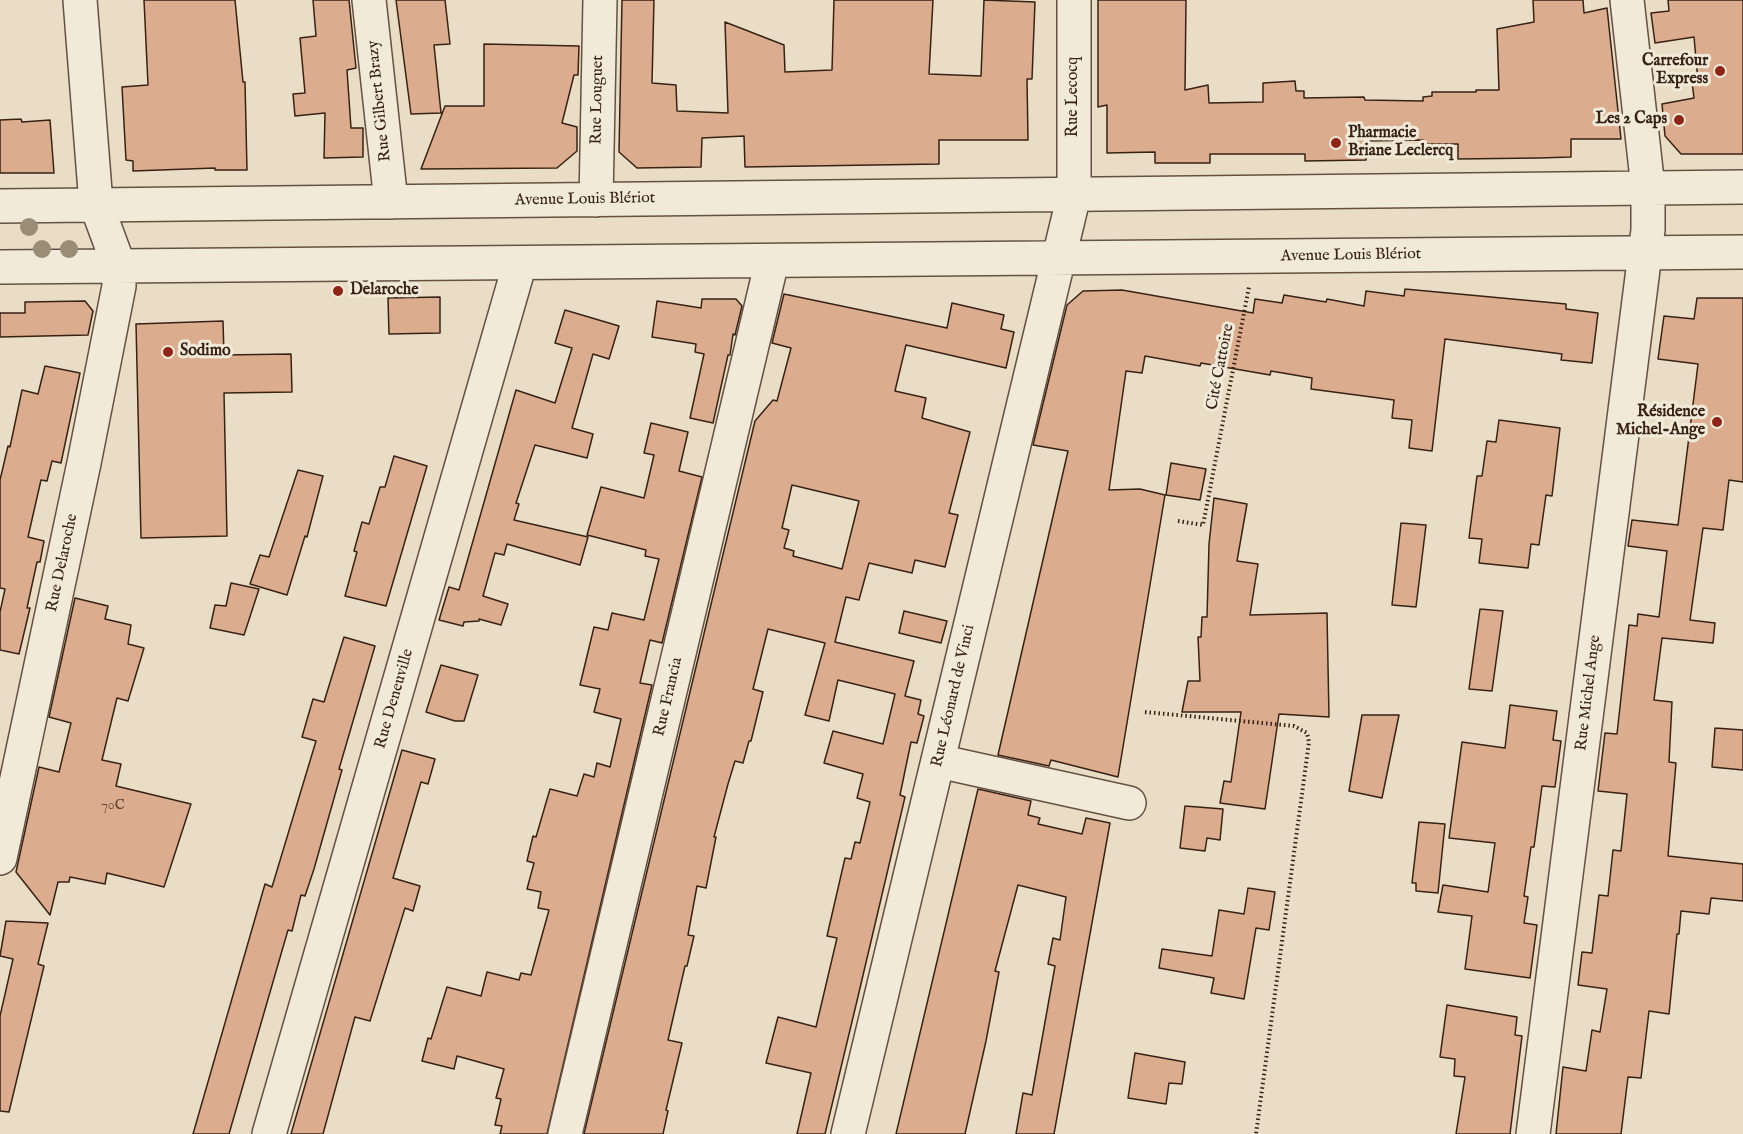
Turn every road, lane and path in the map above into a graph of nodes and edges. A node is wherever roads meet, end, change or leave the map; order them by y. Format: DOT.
graph roads {
  1 [pos="80,0"];
  2 [pos="369,0"];
  3 [pos="600,0"];
  4 [pos="1074,0"];
  5 [pos="1627,0"];
  6 [pos="1743,187"];
  7 [pos="1648,188"];
  8 [pos="1074,195"];
  9 [pos="596,200"];
  10 [pos="391,202"];
  11 [pos="96,204"];
  12 [pos="0,206"];
  13 [pos="1645,252"];
  14 [pos="1743,252"];
  15 [pos="1238,257"];
  16 [pos="1057,258"];
  17 [pos="772,261"];
  18 [pos="520,263"];
  19 [pos="119,266"];
  20 [pos="0,267"];
  21 [pos="1178,521"];
  22 [pos="1145,712"];
  23 [pos="938,761"];
  24 [pos="1129,803"];
  25 [pos="0,858"];
  26 [pos="269,1134"];
  27 [pos="565,1134"];
  28 [pos="848,1134"];
  29 [pos="1256,1134"];
  30 [pos="1533,1134"];
  1 -- 11 [label="street"];
  2 -- 10 [label="street, Rue Gilbert Brazy"];
  3 -- 9 [label="street, Rue Louguet"];
  4 -- 8 [label="street, Rue Lecocq"];
  5 -- 7 [label="street"];
  6 -- 7 [label="street, Avenue Louis Blériot"];
  7 -- 8 [label="street, Avenue Louis Blériot"];
  7 -- 13 [label="street"];
  8 -- 9 [label="street, Avenue Louis Blériot"];
  8 -- 16 [label="street"];
  9 -- 10 [label="street, Avenue Louis Blériot"];
  10 -- 11 [label="street, Avenue Louis Blériot"];
  11 -- 12 [label="street, Avenue Louis Blériot"];
  11 -- 19 [label="street"];
  13 -- 14 [label="street, Avenue Louis Blériot"];
  13 -- 15 [label="street, Avenue Louis Blériot"];
  13 -- 30 [label="street, Rue Michel Ange"];
  15 -- 16 [label="street, Avenue Louis Blériot"];
  15 -- 21 [label="path, Cité Cattoire"];
  16 -- 17 [label="street, Avenue Louis Blériot"];
  16 -- 23 [label="street, Rue Léonard de Vinci"];
  17 -- 18 [label="street, Avenue Louis Blériot"];
  17 -- 27 [label="street, Rue Francia"];
  18 -- 19 [label="street, Avenue Louis Blériot"];
  18 -- 26 [label="street, Rue Deneuville"];
  19 -- 20 [label="street, Avenue Louis Blériot"];
  19 -- 25 [label="street, Rue Delaroche"];
  22 -- 29 [label="path"];
  23 -- 24 [label="street"];
  23 -- 28 [label="street, Rue Léonard de Vinci"];
}
